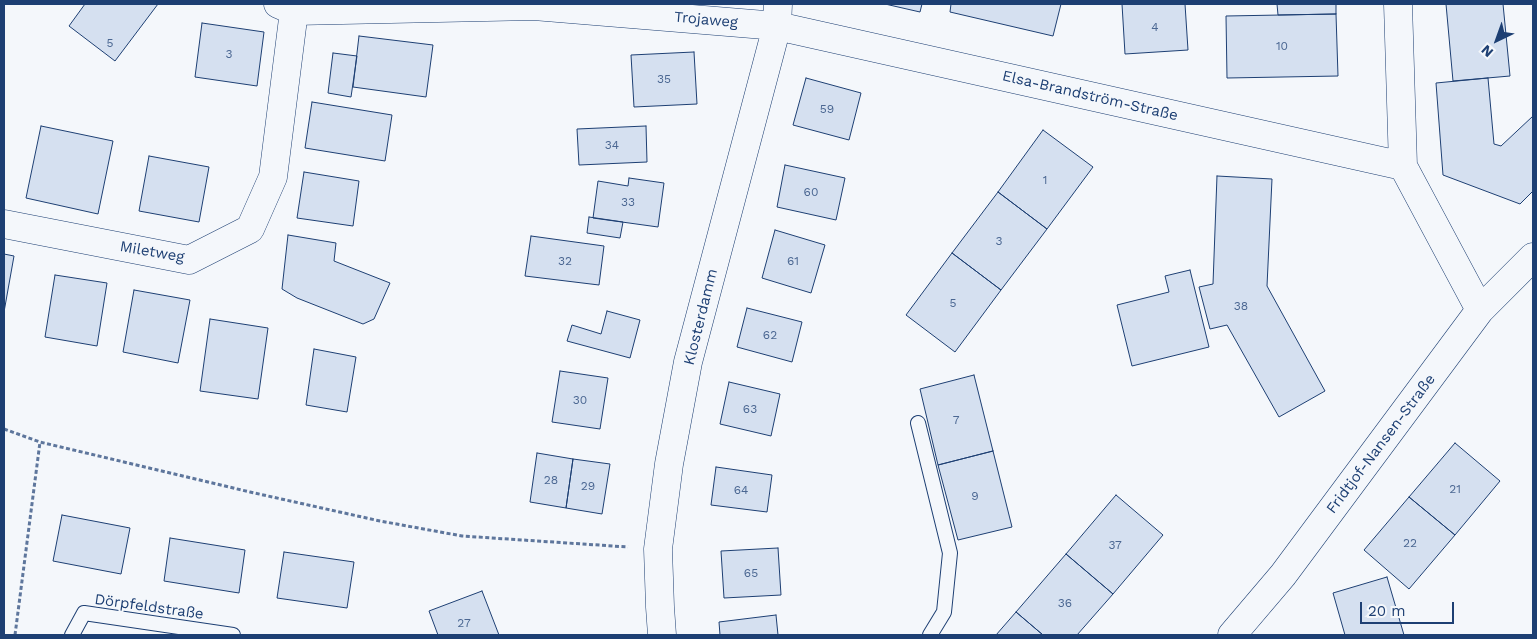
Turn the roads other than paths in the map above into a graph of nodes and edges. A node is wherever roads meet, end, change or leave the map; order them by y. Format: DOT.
graph roads {
  1 [pos="1398,4"];
  2 [pos="286,7"];
  3 [pos="777,15"];
  4 [pos="1403,166"];
  5 [pos="4,224"];
  6 [pos="1533,257"];
  7 [pos="1480,310"];
  8 [pos="918,422"];
  9 [pos="72,635"];
  10 [pos="233,635"];
  11 [pos="662,635"];
  12 [pos="930,635"];
  13 [pos="1232,635"];
  1 -- 4 [label="street"];
  2 -- 3 [label="street, Trojaweg"];
  2 -- 5 [label="street, Miletweg"];
  3 -- 4 [label="street, Elsa-Brandström-Straße"];
  3 -- 11 [label="street, Klosterdamm"];
  4 -- 7 [label="street"];
  6 -- 7 [label="street, Fridtjof-Nansen-Straße"];
  7 -- 13 [label="street, Fridtjof-Nansen-Straße"];
  8 -- 12 [label="lane"];
  9 -- 10 [label="lane, Dörpfeldstraße"];
}
